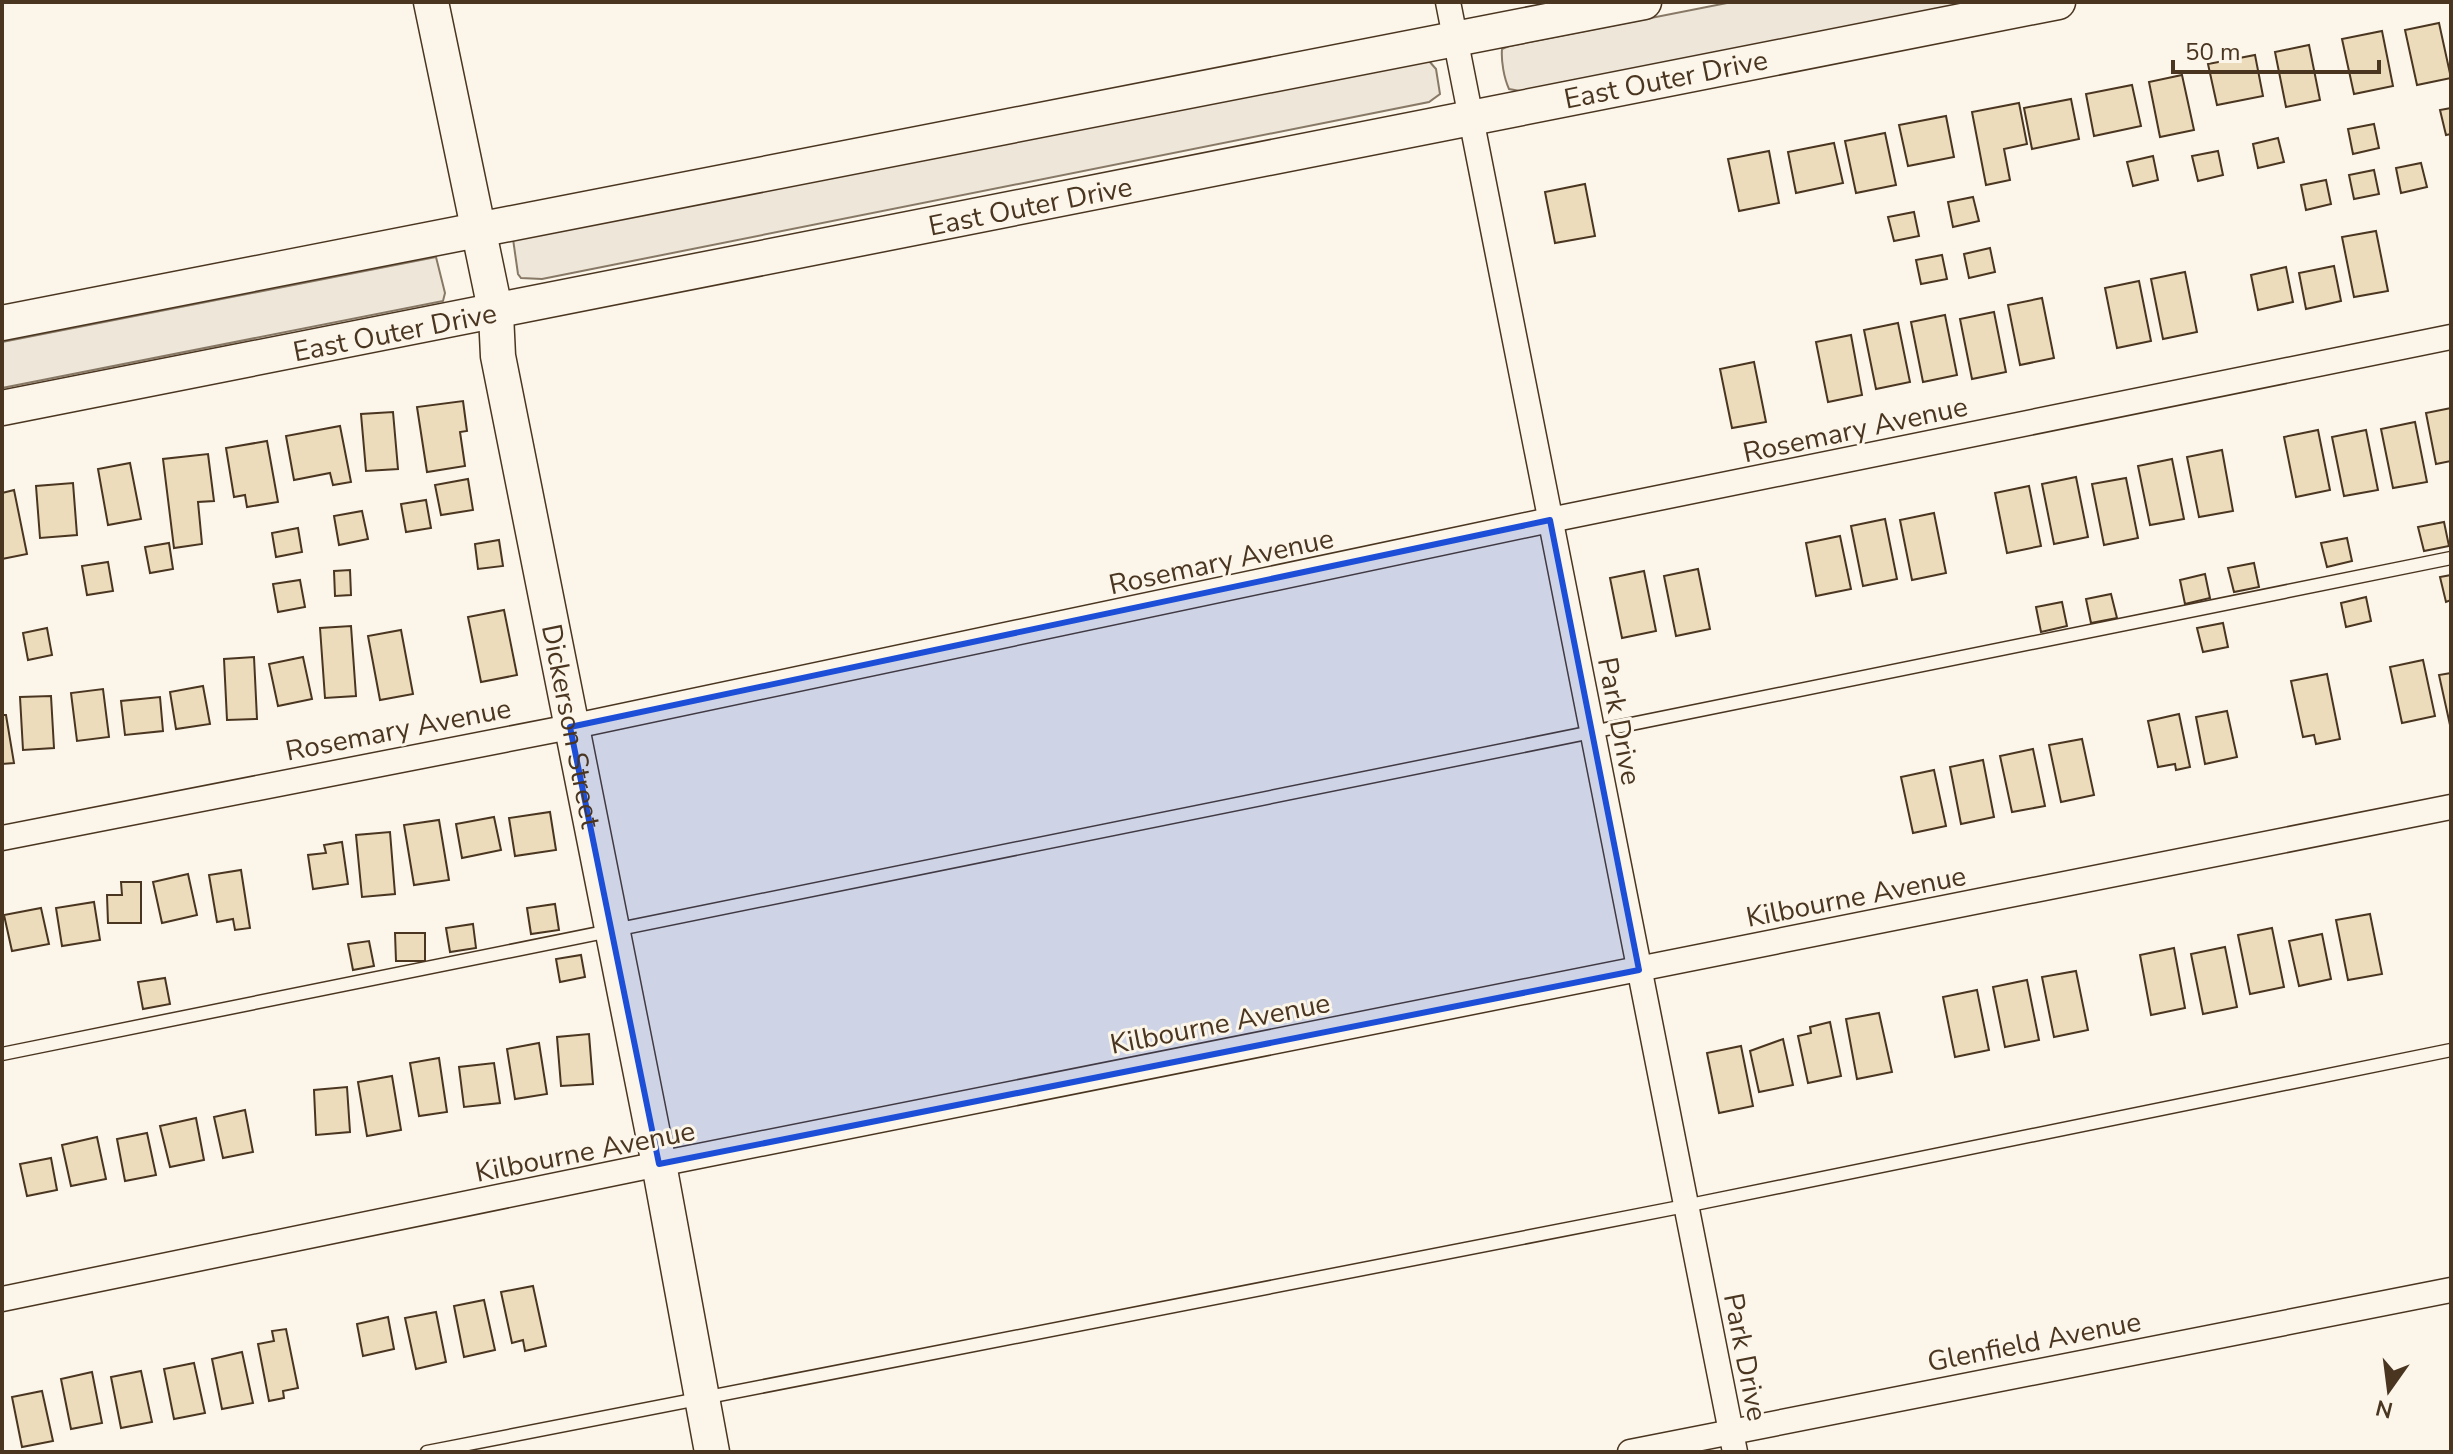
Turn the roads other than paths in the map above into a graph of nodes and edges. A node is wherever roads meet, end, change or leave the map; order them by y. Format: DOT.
graph roads {
  1 [pos="431,2"];
  2 [pos="1448,2"];
  3 [pos="1644,2"];
  4 [pos="2058,2"];
  5 [pos="1455,39"];
  6 [pos="1471,116"];
  7 [pos="478,228"];
  8 [pos="496,314"];
  9 [pos="2,323"];
  10 [pos="2451,337"];
  11 [pos="2,408"];
  12 [pos="1550,520"];
  13 [pos="2451,558"];
  14 [pos="570,727"];
  15 [pos="1592,730"];
  16 [pos="2451,807"];
  17 [pos="2,838"];
  18 [pos="612,931"];
  19 [pos="1639,970"];
  20 [pos="2451,1050"];
  21 [pos="2,1054"];
  22 [pos="659,1164"];
  23 [pos="1685,1206"];
  24 [pos="2451,1290"];
  25 [pos="2,1299"];
  26 [pos="700,1397"];
  27 [pos="1732,1442"];
  28 [pos="427,1452"];
  29 [pos="712,1452"];
  30 [pos="1630,1452"];
  1 -- 7 [label="street, Dickerson Street"];
  2 -- 5 [label="street, Park Drive"];
  3 -- 5 [label="street"];
  4 -- 6 [label="street, East Outer Drive"];
  5 -- 6 [label="street, Park Drive"];
  5 -- 7 [label="street"];
  6 -- 8 [label="street, East Outer Drive"];
  6 -- 12 [label="street, Park Drive"];
  7 -- 8 [label="street, Dickerson Street"];
  7 -- 9 [label="street"];
  8 -- 11 [label="street, East Outer Drive"];
  8 -- 14 [label="street, Dickerson Street"];
  10 -- 12 [label="street, Rosemary Avenue"];
  12 -- 14 [label="street, Rosemary Avenue"];
  12 -- 15 [label="street, Park Drive"];
  13 -- 15 [label="lane"];
  14 -- 17 [label="street, Rosemary Avenue"];
  14 -- 18 [label="street, Dickerson Street"];
  15 -- 18 [label="lane"];
  15 -- 19 [label="street, Park Drive"];
  16 -- 19 [label="street, Kilbourne Avenue"];
  18 -- 21 [label="lane"];
  18 -- 22 [label="street, Dickerson Street"];
  19 -- 22 [label="street, Kilbourne Avenue"];
  19 -- 23 [label="street, Park Drive"];
  20 -- 23 [label="lane"];
  22 -- 25 [label="street, Kilbourne Avenue"];
  22 -- 26 [label="street, Dickerson Street"];
  23 -- 26 [label="lane"];
  23 -- 27 [label="street, Park Drive"];
  24 -- 27 [label="street, Glenfield Avenue"];
  26 -- 28 [label="lane"];
  26 -- 29 [label="street, Dickerson Street"];
  27 -- 30 [label="street, Glenfield Avenue"];
}
